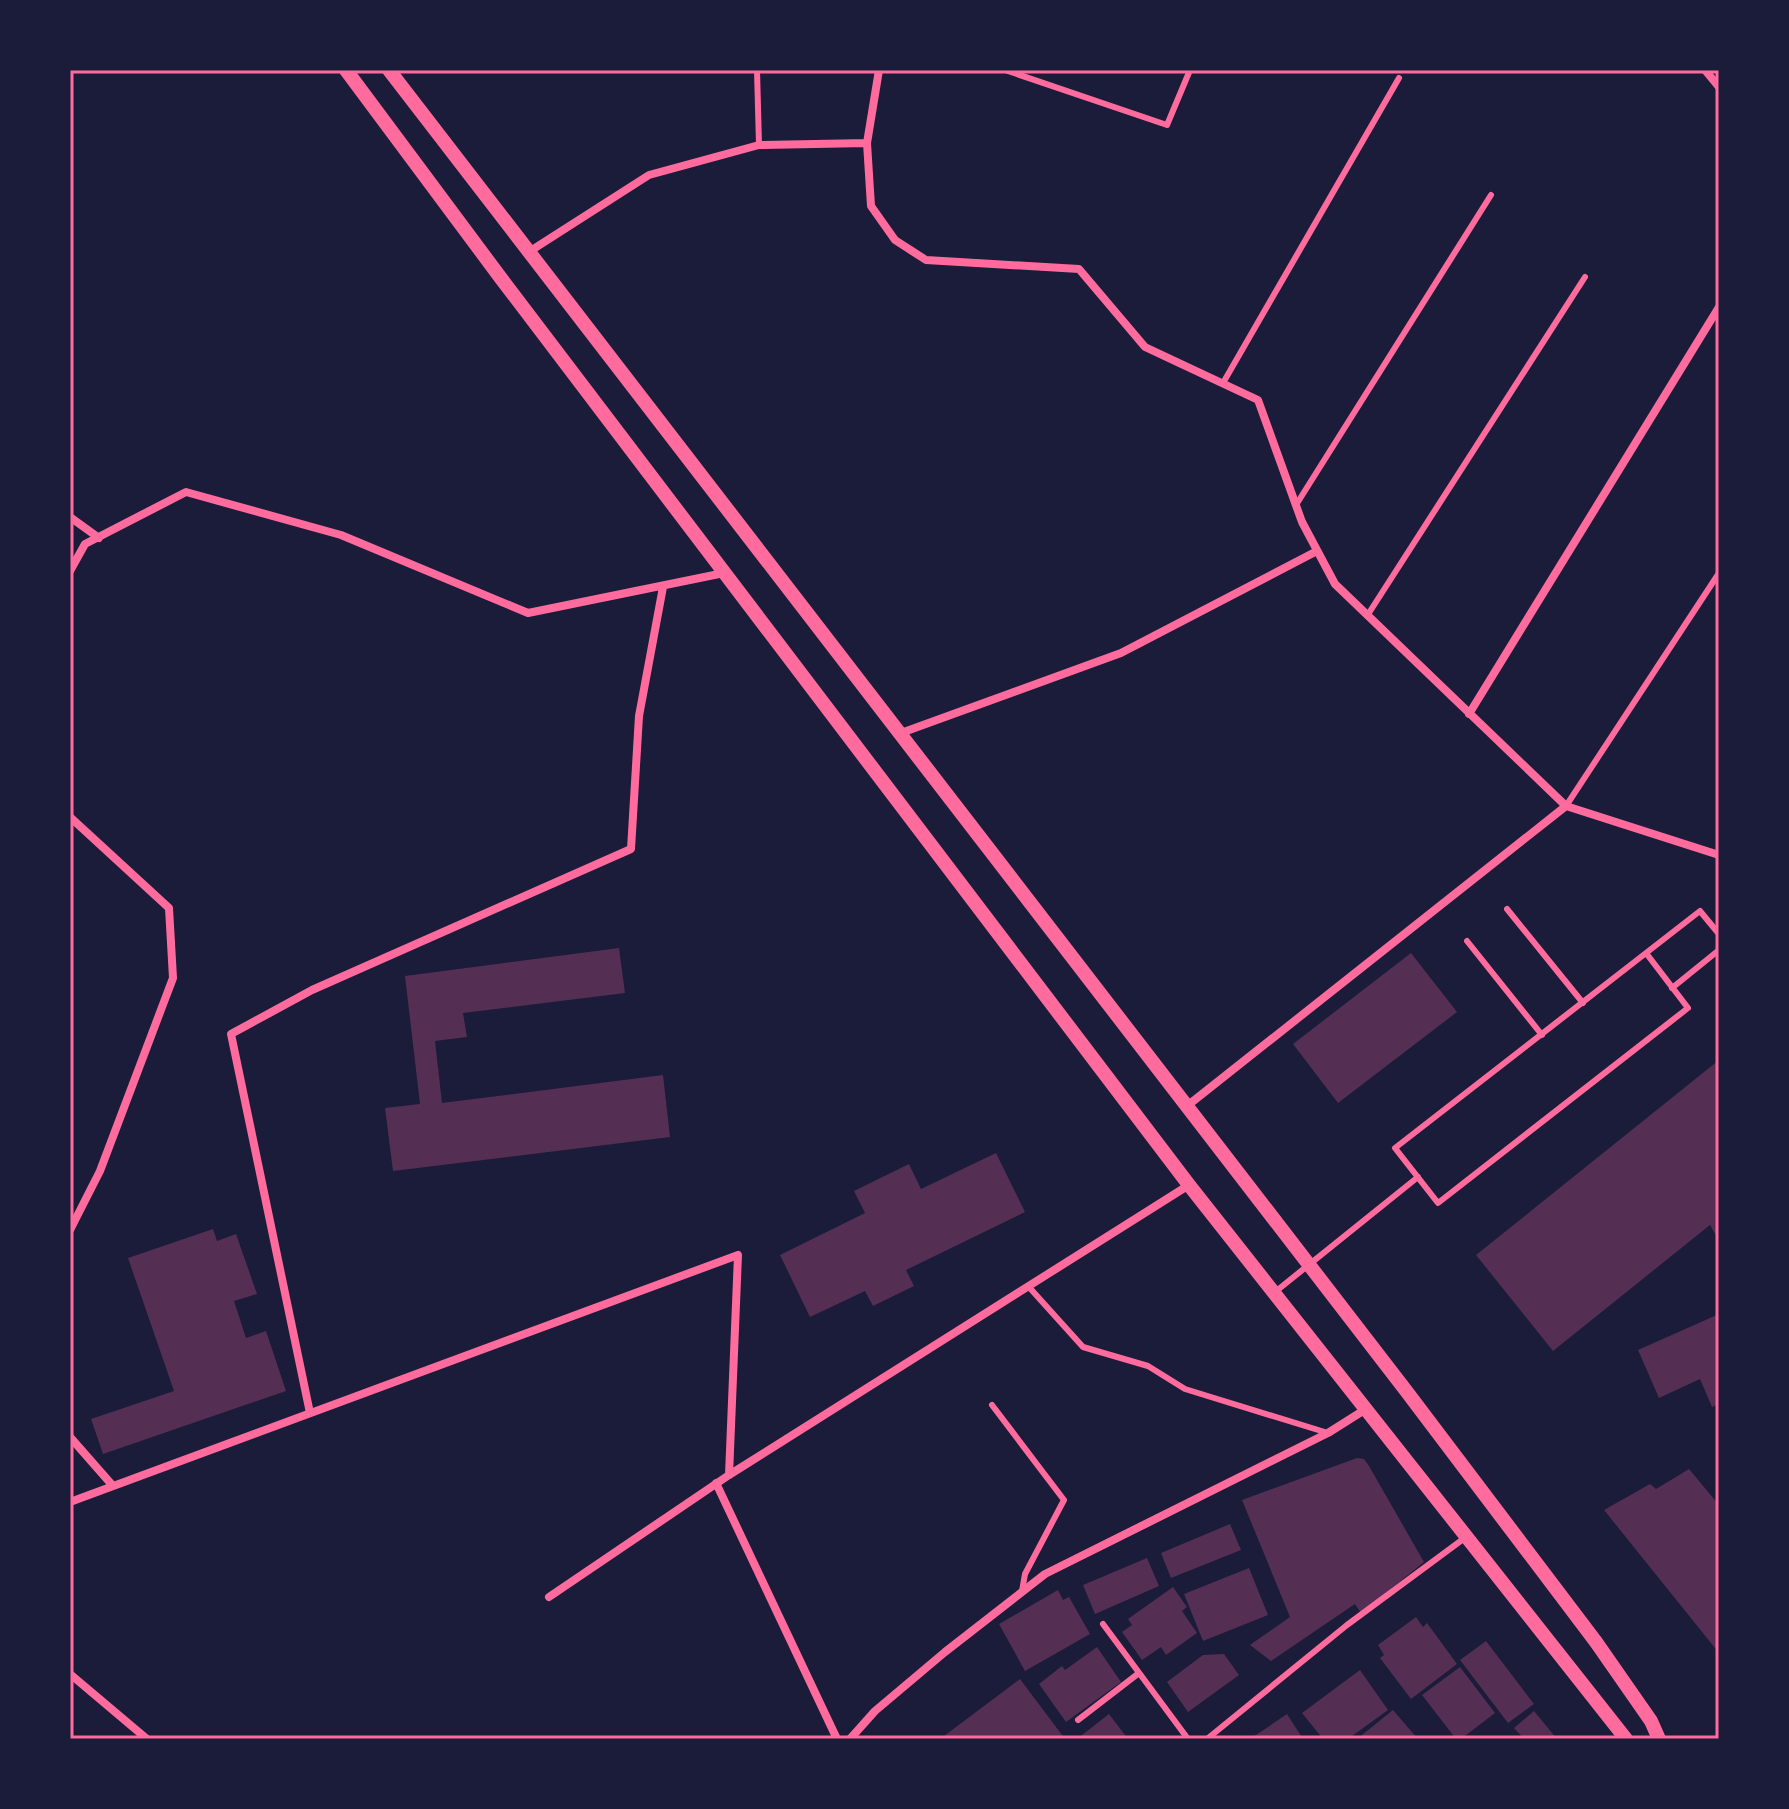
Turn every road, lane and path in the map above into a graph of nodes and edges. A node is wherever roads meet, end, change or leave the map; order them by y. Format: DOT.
graph roads {
  1 [pos="346,70"];
  2 [pos="389,70"];
  3 [pos="757,70"];
  4 [pos="879,70"];
  5 [pos="1005,70"];
  6 [pos="1039,70"];
  7 [pos="1190,70"];
  8 [pos="1705,70"];
  9 [pos="1399,78"];
  10 [pos="1034,80"];
  11 [pos="1719,87"];
  12 [pos="867,143"];
  13 [pos="759,145"];
  14 [pos="1491,195"];
  15 [pos="527,253"];
  16 [pos="1585,277"];
  17 [pos="1719,307"];
  18 [pos="1223,383"];
  19 [pos="1296,505"];
  20 [pos="70,517"];
  21 [pos="99,538"];
  22 [pos="1317,551"];
  23 [pos="70,571"];
  24 [pos="724,573"];
  25 [pos="1719,573"];
  26 [pos="663,587"];
  27 [pos="1367,616"];
  28 [pos="1469,714"];
  29 [pos="901,733"];
  30 [pos="1566,806"];
  31 [pos="70,817"];
  32 [pos="1717,851"];
  33 [pos="1507,909"];
  34 [pos="1719,934"];
  35 [pos="1467,941"];
  36 [pos="1719,950"];
  37 [pos="1646,953"];
  38 [pos="1672,988"];
  39 [pos="1583,1003"];
  40 [pos="1542,1035"];
  41 [pos="1187,1106"];
  42 [pos="1418,1177"];
  43 [pos="1189,1185"];
  44 [pos="70,1230"];
  45 [pos="1308,1264"];
  46 [pos="1028,1286"];
  47 [pos="1275,1292"];
  48 [pos="992,1405"];
  49 [pos="1366,1409"];
  50 [pos="310,1413"];
  51 [pos="1328,1433"];
  52 [pos="70,1437"];
  53 [pos="729,1475"];
  54 [pos="716,1483"];
  55 [pos="113,1486"];
  56 [pos="70,1502"];
  57 [pos="1466,1537"];
  58 [pos="1022,1592"];
  59 [pos="549,1597"];
  60 [pos="1103,1624"];
  61 [pos="1139,1673"];
  62 [pos="70,1674"];
  63 [pos="1078,1720"];
  64 [pos="1218,1731"];
  65 [pos="147,1739"];
  66 [pos="837,1739"];
  67 [pos="850,1739"];
  68 [pos="1188,1739"];
  69 [pos="1207,1739"];
  70 [pos="1224,1739"];
  71 [pos="1626,1739"];
  72 [pos="1659,1739"];
  1 -- 24 [label="street"];
  2 -- 15 [label="street"];
  3 -- 13 [label="lane"];
  4 -- 12 [label="street"];
  5 -- 10 [label="lane"];
  6 -- 10 [label="lane"];
  7 -- 10 [label="lane"];
  8 -- 11 [label="street"];
  9 -- 18 [label="lane"];
  12 -- 13 [label="street"];
  12 -- 18 [label="street"];
  13 -- 15 [label="street"];
  14 -- 19 [label="lane"];
  15 -- 29 [label="street"];
  16 -- 27 [label="lane"];
  17 -- 28 [label="street"];
  18 -- 19 [label="street"];
  19 -- 22 [label="street"];
  20 -- 21 [label="street"];
  21 -- 23 [label="street"];
  21 -- 26 [label="street"];
  22 -- 27 [label="street"];
  22 -- 29 [label="street"];
  24 -- 26 [label="street"];
  24 -- 43 [label="street"];
  25 -- 30 [label="lane"];
  26 -- 50 [label="street"];
  27 -- 28 [label="street"];
  28 -- 30 [label="street"];
  29 -- 41 [label="street"];
  30 -- 32 [label="street"];
  30 -- 41 [label="street"];
  31 -- 44 [label="street"];
  33 -- 39 [label="lane"];
  34 -- 37 [label="lane"];
  35 -- 40 [label="lane"];
  36 -- 38 [label="lane"];
  37 -- 38 [label="lane"];
  37 -- 39 [label="lane"];
  38 -- 42 [label="lane"];
  39 -- 40 [label="lane"];
  40 -- 42 [label="lane"];
  41 -- 45 [label="street"];
  42 -- 45 [label="lane"];
  43 -- 46 [label="street"];
  43 -- 47 [label="street"];
  45 -- 47 [label="lane"];
  45 -- 72 [label="street"];
  46 -- 51 [label="lane"];
  46 -- 53 [label="street"];
  47 -- 49 [label="street"];
  48 -- 58 [label="lane"];
  49 -- 51 [label="street"];
  49 -- 57 [label="street"];
  50 -- 53 [label="street"];
  50 -- 55 [label="street"];
  51 -- 58 [label="street"];
  52 -- 55 [label="street"];
  53 -- 54 [label="street"];
  54 -- 59 [label="street"];
  54 -- 66 [label="street"];
  55 -- 56 [label="street"];
  57 -- 64 [label="lane"];
  57 -- 71 [label="street"];
  58 -- 67 [label="street"];
  60 -- 61 [label="lane"];
  61 -- 63 [label="lane"];
  61 -- 68 [label="lane"];
  62 -- 65 [label="street"];
  64 -- 69 [label="lane"];
  64 -- 70 [label="lane"];
}
